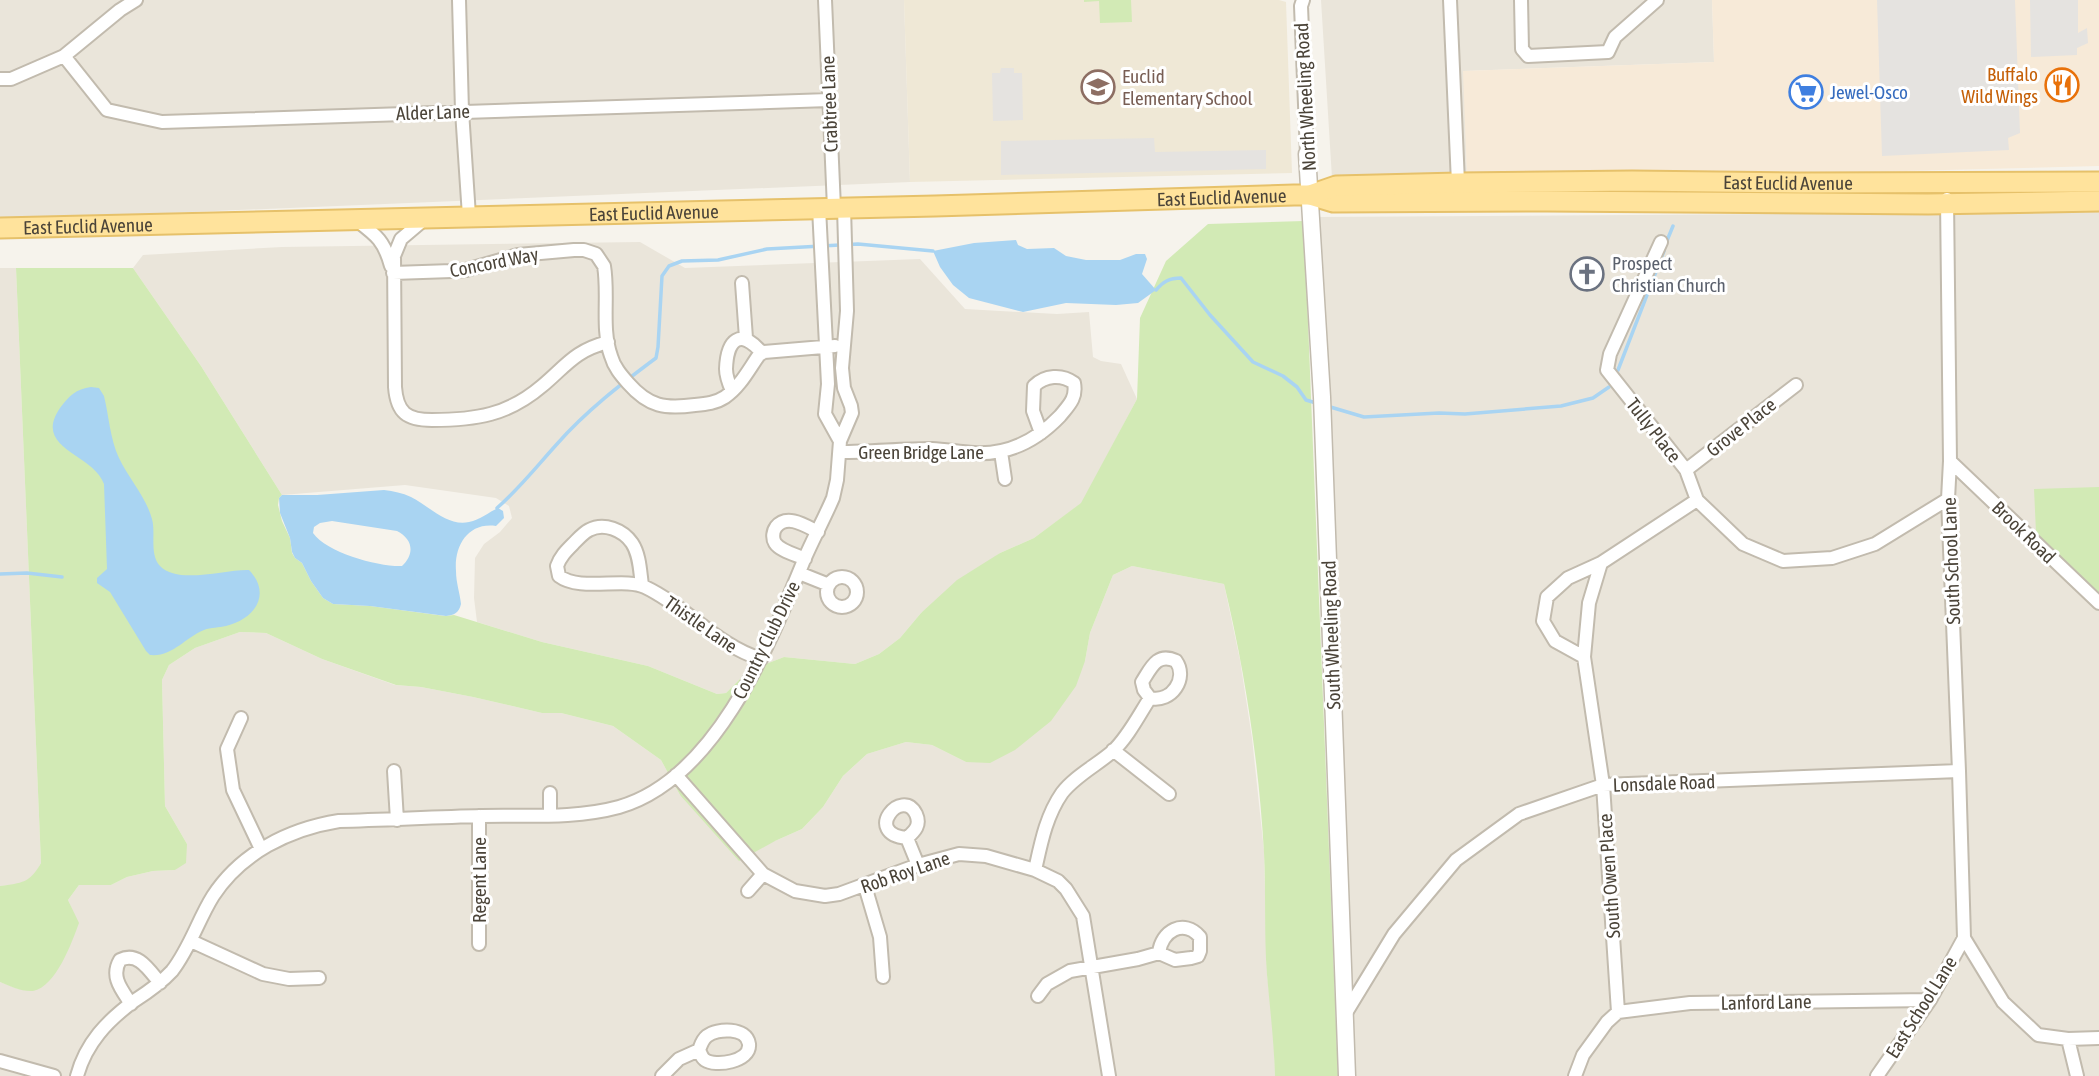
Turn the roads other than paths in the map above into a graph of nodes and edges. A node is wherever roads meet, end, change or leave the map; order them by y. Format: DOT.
graph roads {
  1 [pos="136,0"];
  2 [pos="459,0"];
  3 [pos="825,0"];
  4 [pos="1303,0"];
  5 [pos="1450,0"];
  6 [pos="1521,0"];
  7 [pos="1657,0"];
  8 [pos="117,5"];
  9 [pos="1640,5"];
  10 [pos="64,56"];
  11 [pos="0,79"];
  12 [pos="829,100"];
  13 [pos="462,111"];
  14 [pos="1307,154"];
  15 [pos="2099,182"];
  16 [pos="1458,183"];
  17 [pos="1946,183"];
  18 [pos="1310,195"];
  19 [pos="2099,201"];
  20 [pos="1947,204"];
  21 [pos="832,208"];
  22 [pos="469,216"];
  23 [pos="427,217"];
  24 [pos="355,219"];
  25 [pos="0,228"];
  26 [pos="1661,243"];
  27 [pos="393,273"];
  28 [pos="742,283"];
  29 [pos="746,338"];
  30 [pos="608,342"];
  31 [pos="831,346"];
  32 [pos="762,353"];
  33 [pos="1796,384"];
  34 [pos="732,391"];
  35 [pos="1041,433"];
  36 [pos="840,446"];
  37 [pos="1001,452"];
  38 [pos="1950,461"];
  39 [pos="1686,470"];
  40 [pos="1005,479"];
  41 [pos="1697,499"];
  42 [pos="1948,499"];
  43 [pos="818,532"];
  44 [pos="805,559"];
  45 [pos="1601,564"];
  46 [pos="799,573"];
  47 [pos="642,585"];
  48 [pos="829,585"];
  49 [pos="2099,603"];
  50 [pos="1584,657"];
  51 [pos="761,659"];
  52 [pos="1150,698"];
  53 [pos="241,718"];
  54 [pos="1113,751"];
  55 [pos="394,771"];
  56 [pos="1959,771"];
  57 [pos="676,775"];
  58 [pos="1603,785"];
  59 [pos="550,793"];
  60 [pos="1169,794"];
  61 [pos="550,815"];
  62 [pos="479,816"];
  63 [pos="397,820"];
  64 [pos="907,838"];
  65 [pos="261,849"];
  66 [pos="918,865"];
  67 [pos="1035,870"];
  68 [pos="763,874"];
  69 [pos="865,886"];
  70 [pos="748,891"];
  71 [pos="1964,938"];
  72 [pos="191,941"];
  73 [pos="478,944"];
  74 [pos="1159,953"];
  75 [pos="1092,965"];
  76 [pos="883,977"];
  77 [pos="319,978"];
  78 [pos="160,982"];
  79 [pos="1038,996"];
  80 [pos="1930,1000"];
  81 [pos="131,1004"];
  82 [pos="1618,1012"];
  83 [pos="1344,1016"];
  84 [pos="2099,1038"];
  85 [pos="2068,1039"];
  86 [pos="699,1050"];
  87 [pos="0,1061"];
  88 [pos="54,1076"];
  89 [pos="77,1076"];
  90 [pos="662,1076"];
  91 [pos="1109,1076"];
  92 [pos="1347,1076"];
  93 [pos="1576,1076"];
  94 [pos="1877,1076"];
  95 [pos="2077,1076"];
  1 -- 8 [label="street"];
  2 -- 13 [label="street"];
  3 -- 12 [label="street, Crabtree Lane"];
  4 -- 14 [label="street, North Wheeling Road"];
  5 -- 16 [label="street"];
  6 -- 9 [label="street"];
  7 -- 9 [label="street"];
  8 -- 10 [label="street"];
  10 -- 11 [label="street"];
  10 -- 13 [label="street, Alder Lane"];
  12 -- 13 [label="street, Alder Lane"];
  12 -- 21 [label="street, Crabtree Lane"];
  13 -- 22 [label="street"];
  14 -- 18 [label="street, North Wheeling Road"];
  15 -- 17 [label="main road, East Euclid Avenue"];
  16 -- 17 [label="main road, East Euclid Avenue"];
  16 -- 18 [label="main road, East Euclid Avenue"];
  17 -- 20 [label="street, South School Lane"];
  18 -- 20 [label="main road, East Euclid Avenue"];
  18 -- 21 [label="main road, East Euclid Avenue"];
  18 -- 83 [label="street, South Wheeling Road"];
  19 -- 20 [label="main road, East Euclid Avenue"];
  20 -- 38 [label="street, South School Lane"];
  21 -- 22 [label="main road, East Euclid Avenue"];
  21 -- 31 [label="street"];
  21 -- 36 [label="street, Country Club Drive"];
  22 -- 23 [label="main road, East Euclid Avenue"];
  23 -- 24 [label="main road, East Euclid Avenue"];
  23 -- 27 [label="street"];
  24 -- 25 [label="main road, East Euclid Avenue"];
  24 -- 27 [label="street"];
  26 -- 39 [label="street, Tully Place"];
  27 -- 30 [label="street, Concord Way"];
  27 -- 30 [label="street"];
  28 -- 29 [label="street"];
  29 -- 32 [label="street"];
  29 -- 34 [label="street"];
  30 -- 34 [label="street, Concord Way"];
  31 -- 32 [label="street"];
  31 -- 36 [label="street"];
  32 -- 34 [label="street"];
  33 -- 39 [label="street, Grove Place"];
  35 -- 35 [label="street, Green Bridge Lane"];
  35 -- 37 [label="street, Green Bridge Lane"];
  36 -- 37 [label="street, Green Bridge Lane"];
  36 -- 43 [label="street, Country Club Drive"];
  37 -- 40 [label="street, Green Bridge Lane"];
  38 -- 42 [label="street, South School Lane"];
  38 -- 49 [label="street, Brook Road"];
  39 -- 41 [label="street, Tully Place"];
  41 -- 42 [label="street, Tully Place"];
  41 -- 45 [label="street"];
  42 -- 56 [label="street, South School Lane"];
  43 -- 44 [label="street, Country Club Drive"];
  43 -- 44 [label="street"];
  44 -- 46 [label="street, Country Club Drive"];
  45 -- 50 [label="street, South Owen Place"];
  45 -- 50 [label="street"];
  46 -- 48 [label="street"];
  46 -- 51 [label="street, Country Club Drive"];
  47 -- 47 [label="street, Thistle Lane"];
  47 -- 51 [label="street, Thistle Lane"];
  50 -- 58 [label="street, South Owen Place"];
  51 -- 57 [label="street, Country Club Drive"];
  52 -- 54 [label="street"];
  53 -- 65 [label="street"];
  54 -- 60 [label="street"];
  54 -- 67 [label="street"];
  55 -- 63 [label="street"];
  56 -- 58 [label="street, Lonsdale Road"];
  56 -- 71 [label="street, South School Lane"];
  57 -- 61 [label="street, Country Club Drive"];
  57 -- 68 [label="street, Rob Roy Lane"];
  58 -- 82 [label="street, South Owen Place"];
  58 -- 83 [label="street, Lonsdale Road"];
  59 -- 61 [label="street"];
  61 -- 62 [label="street, Country Club Drive"];
  62 -- 63 [label="street, Country Club Drive"];
  62 -- 73 [label="street, Regent Lane"];
  63 -- 65 [label="street, Country Club Drive"];
  64 -- 66 [label="street"];
  65 -- 72 [label="street, Country Club Drive"];
  66 -- 67 [label="street, Rob Roy Lane"];
  66 -- 69 [label="street, Rob Roy Lane"];
  67 -- 75 [label="street, Rob Roy Lane"];
  68 -- 69 [label="street, Rob Roy Lane"];
  68 -- 70 [label="street"];
  69 -- 76 [label="street"];
  71 -- 80 [label="street, East School Lane"];
  71 -- 85 [label="street"];
  72 -- 77 [label="street"];
  72 -- 78 [label="street, Country Club Drive"];
  74 -- 75 [label="street"];
  75 -- 79 [label="street"];
  75 -- 91 [label="street, Rob Roy Lane"];
  78 -- 81 [label="street, Country Club Drive"];
  78 -- 81 [label="street"];
  80 -- 82 [label="street, Lanford Lane"];
  80 -- 94 [label="street, East School Lane"];
  81 -- 89 [label="street, Country Club Drive"];
  82 -- 93 [label="street"];
  83 -- 92 [label="street, South Wheeling Road"];
  84 -- 85 [label="street"];
  85 -- 95 [label="street"];
  86 -- 90 [label="street"];
  87 -- 88 [label="street"];
}
